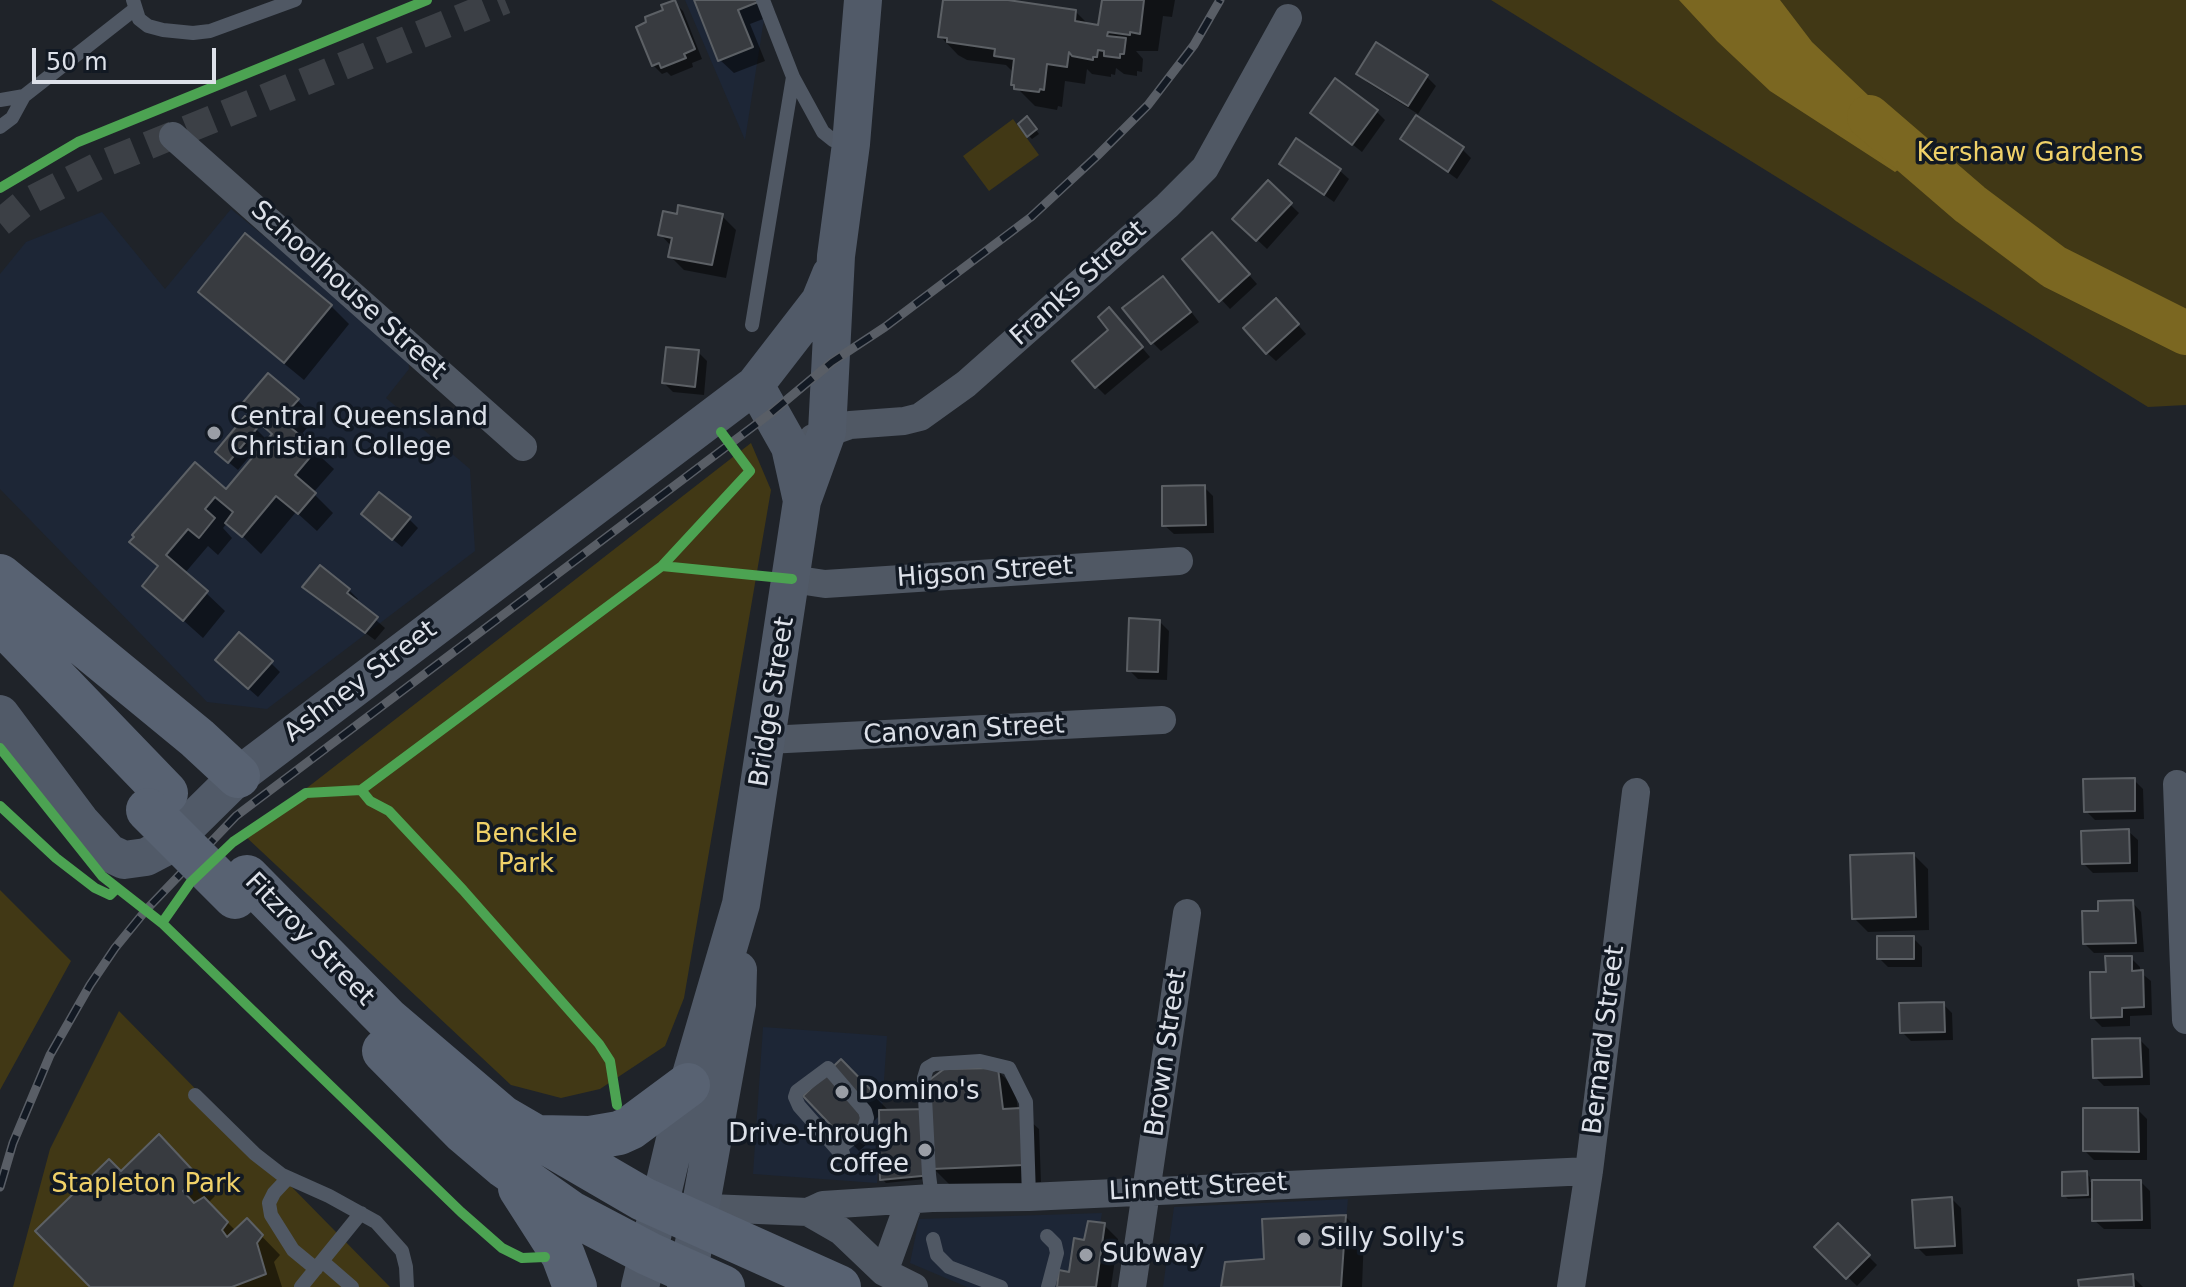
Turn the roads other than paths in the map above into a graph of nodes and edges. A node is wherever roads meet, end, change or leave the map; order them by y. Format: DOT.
graph roads {
  1 [pos="295,0"];
  2 [pos="763,0"];
  3 [pos="842,0"];
  4 [pos="863,0"];
  5 [pos="134,4"];
  6 [pos="1288,18"];
  7 [pos="858,48"];
  8 [pos="793,77"];
  9 [pos="24,96"];
  10 [pos="0,100"];
  11 [pos="0,127"];
  12 [pos="173,136"];
  13 [pos="851,144"];
  14 [pos="836,256"];
  15 [pos="752,325"];
  16 [pos="755,385"];
  17 [pos="827,432"];
  18 [pos="523,447"];
  19 [pos="790,447"];
  20 [pos="802,501"];
  21 [pos="1179,561"];
  22 [pos="0,576"];
  23 [pos="792,579"];
  24 [pos="0,621"];
  25 [pos="0,656"];
  26 [pos="0,714"];
  27 [pos="1162,720"];
  28 [pos="767,740"];
  29 [pos="238,776"];
  30 [pos="2177,784"];
  31 [pos="1636,792"];
  32 [pos="157,802"];
  33 [pos="241,887"];
  34 [pos="741,904"];
  35 [pos="1187,913"];
  36 [pos="2186,1020"];
  37 [pos="688,1085"];
  38 [pos="195,1095"];
  39 [pos="537,1137"];
  40 [pos="844,1157"];
  41 [pos="504,1166"];
  42 [pos="1589,1171"];
  43 [pos="288,1178"];
  44 [pos="1147,1191"];
  45 [pos="1029,1197"];
  46 [pos="921,1199"];
  47 [pos="808,1212"];
  48 [pos="361,1213"];
  49 [pos="686,1213"];
  50 [pos="1047,1236"];
  51 [pos="933,1239"];
  52 [pos="319,1265"];
  53 [pos="644,1270"];
  54 [pos="884,1272"];
  55 [pos="699,1282"];
  56 [pos="301,1287"];
  57 [pos="352,1287"];
  58 [pos="407,1287"];
  59 [pos="575,1287"];
  60 [pos="839,1287"];
  61 [pos="914,1287"];
  62 [pos="1001,1287"];
  63 [pos="1048,1287"];
  64 [pos="1132,1287"];
  65 [pos="1571,1287"];
  1 -- 5 [label="lane"];
  2 -- 8 [label="lane"];
  3 -- 7 [label="street"];
  4 -- 7 [label="street, Bridge Street"];
  5 -- 9 [label="lane"];
  6 -- 17 [label="street, Franks Street"];
  7 -- 13 [label="street, Bridge Street"];
  8 -- 13 [label="lane"];
  8 -- 15 [label="lane"];
  9 -- 10 [label="lane"];
  9 -- 11 [label="lane"];
  12 -- 18 [label="street, Schoolhouse Street"];
  13 -- 14 [label="street, Bridge Street"];
  14 -- 16 [label="street, Bridge Street"];
  14 -- 17 [label="street, Bridge Street"];
  16 -- 19 [label="street, Bridge Street"];
  16 -- 29 [label="street, Ashney Street"];
  17 -- 19 [label="street, Franks Street"];
  17 -- 20 [label="street, Bridge Street"];
  19 -- 20 [label="street, Bridge Street"];
  20 -- 23 [label="street, Bridge Street"];
  21 -- 23 [label="street, Higson Street"];
  22 -- 29 [label="main road"];
  23 -- 28 [label="street, Bridge Street"];
  24 -- 32 [label="main road, Fitzroy Street"];
  25 -- 32 [label="main road, Fitzroy Street"];
  26 -- 29 [label="street, Ashney Street"];
  27 -- 28 [label="street, Canovan Street"];
  28 -- 34 [label="street, Bridge Street"];
  30 -- 36 [label="street"];
  31 -- 42 [label="street, Bernard Street"];
  32 -- 33 [label="main road, Fitzroy Street, bridge"];
  33 -- 39 [label="main road, Fitzroy Street"];
  33 -- 41 [label="main road, Fitzroy Street"];
  34 -- 37 [label="street, Bridge Street"];
  34 -- 49 [label="street, Bridge Street"];
  35 -- 44 [label="street, Brown Street"];
  37 -- 39 [label="main road"];
  37 -- 49 [label="street, Bridge Street"];
  38 -- 43 [label="lane"];
  39 -- 49 [label="main road, Fitzroy Street"];
  40 -- 40 [label="lane"];
  41 -- 53 [label="main road, Fitzroy Street"];
  41 -- 59 [label="main road"];
  42 -- 44 [label="street, Linnett Street"];
  42 -- 65 [label="street, Bernard Street"];
  43 -- 48 [label="lane"];
  43 -- 52 [label="lane"];
  44 -- 45 [label="street, Linnett Street"];
  44 -- 64 [label="street, Brown Street"];
  45 -- 46 [label="street, Linnett Street"];
  45 -- 46 [label="lane"];
  46 -- 47 [label="street, Linnett Street"];
  46 -- 54 [label="street"];
  47 -- 49 [label="street"];
  47 -- 54 [label="street"];
  48 -- 52 [label="lane"];
  48 -- 58 [label="lane"];
  49 -- 53 [label="street, Bridge Street"];
  49 -- 55 [label="street, Bridge Street"];
  49 -- 60 [label="main road, Fitzroy Street"];
  50 -- 63 [label="lane"];
  51 -- 62 [label="lane"];
  52 -- 56 [label="lane"];
  52 -- 57 [label="lane"];
  53 -- 55 [label="main road, Fitzroy Street"];
  54 -- 61 [label="street"];
}
